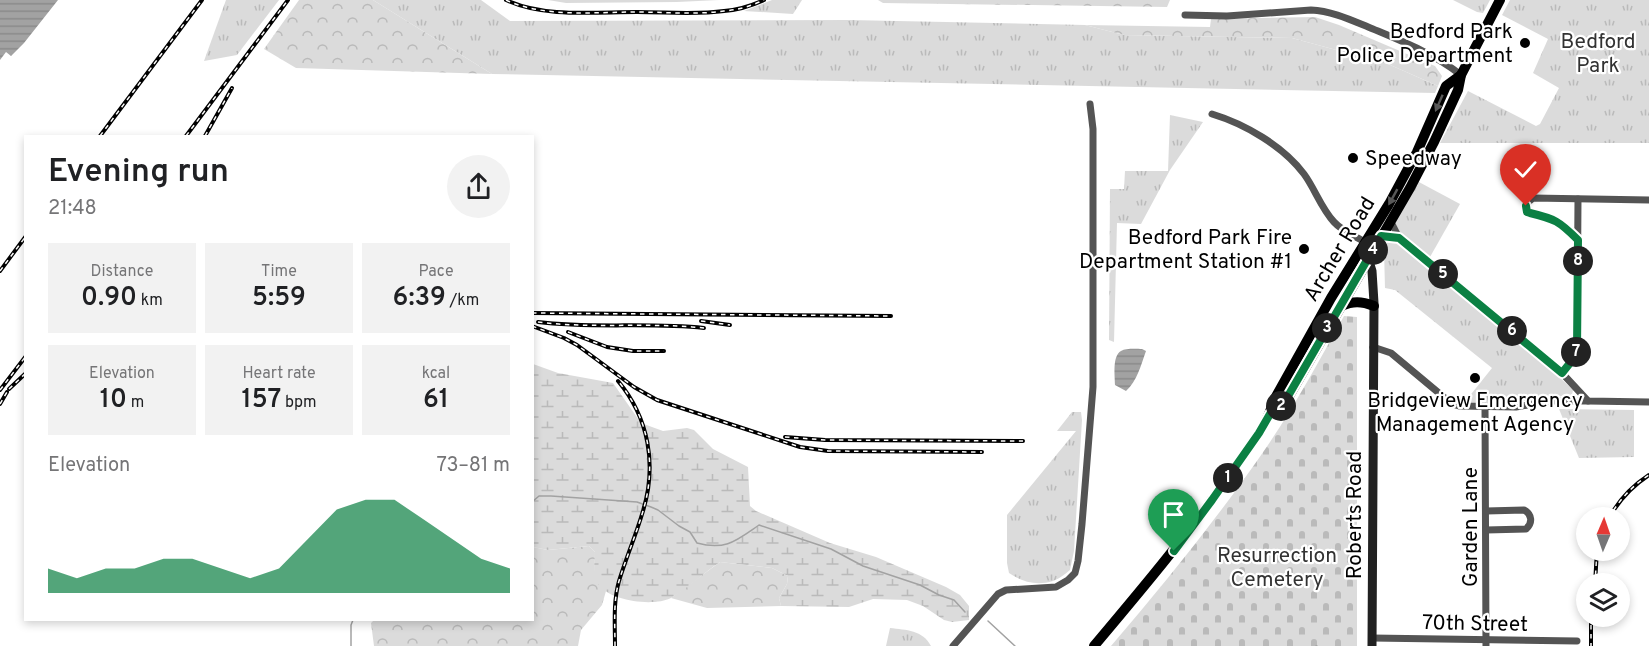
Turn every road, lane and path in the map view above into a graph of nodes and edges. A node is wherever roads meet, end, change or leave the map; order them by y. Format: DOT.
graph roads {
  1 [pos="1500,0"];
  2 [pos="1185,15"];
  3 [pos="1461,75"];
  4 [pos="1090,104"];
  5 [pos="1212,114"];
  6 [pos="1578,199"];
  7 [pos="1649,200"];
  8 [pos="1390,222"];
  9 [pos="1381,236"];
  10 [pos="1399,238"];
  11 [pos="1578,240"];
  12 [pos="1365,242"];
  13 [pos="1368,258"];
  14 [pos="1341,306"];
  15 [pos="1374,306"];
  16 [pos="1373,347"];
  17 [pos="1562,373"];
  18 [pos="1588,401"];
  19 [pos="1649,402"];
  20 [pos="1485,408"];
  21 [pos="1270,414"];
  22 [pos="1486,511"];
  23 [pos="1486,530"];
  24 [pos="1577,640"];
  25 [pos="1372,642"];
  26 [pos="1486,643"];
  27 [pos="953,646"];
  28 [pos="1094,646"];
  1 -- 3 [label="main road, Archer Road"];
  2 -- 3 [label="street"];
  3 -- 8 [label="main road, Archer Road"];
  3 -- 12 [label="main road, Archer Road, one-way"];
  4 -- 27 [label="street"];
  5 -- 12 [label="street"];
  6 -- 7 [label="street"];
  6 -- 11 [label="street"];
  6 -- 11 [label="street"];
  8 -- 9 [label="main road, Archer Road"];
  8 -- 10 [label="street"];
  9 -- 10 [label="street"];
  9 -- 13 [label="main road, Archer Road"];
  10 -- 17 [label="street"];
  11 -- 17 [label="street"];
  12 -- 13 [label="street, Roberts Road"];
  12 -- 21 [label="main road, Archer Road"];
  13 -- 14 [label="main road, Archer Road"];
  13 -- 15 [label="street, Roberts Road"];
  14 -- 15 [label="main road"];
  14 -- 21 [label="main road, Archer Road"];
  15 -- 16 [label="street, Roberts Road"];
  16 -- 20 [label="street"];
  16 -- 25 [label="street, Roberts Road"];
  17 -- 18 [label="street"];
  18 -- 19 [label="street"];
  18 -- 20 [label="street"];
  20 -- 22 [label="street, Garden Lane"];
  21 -- 28 [label="main road, Archer Road"];
  22 -- 23 [label="street, Garden Lane"];
  22 -- 23 [label="street"];
  23 -- 26 [label="street, Garden Lane"];
  24 -- 26 [label="street, 70th Street"];
  25 -- 26 [label="street, 70th Street"];
}
